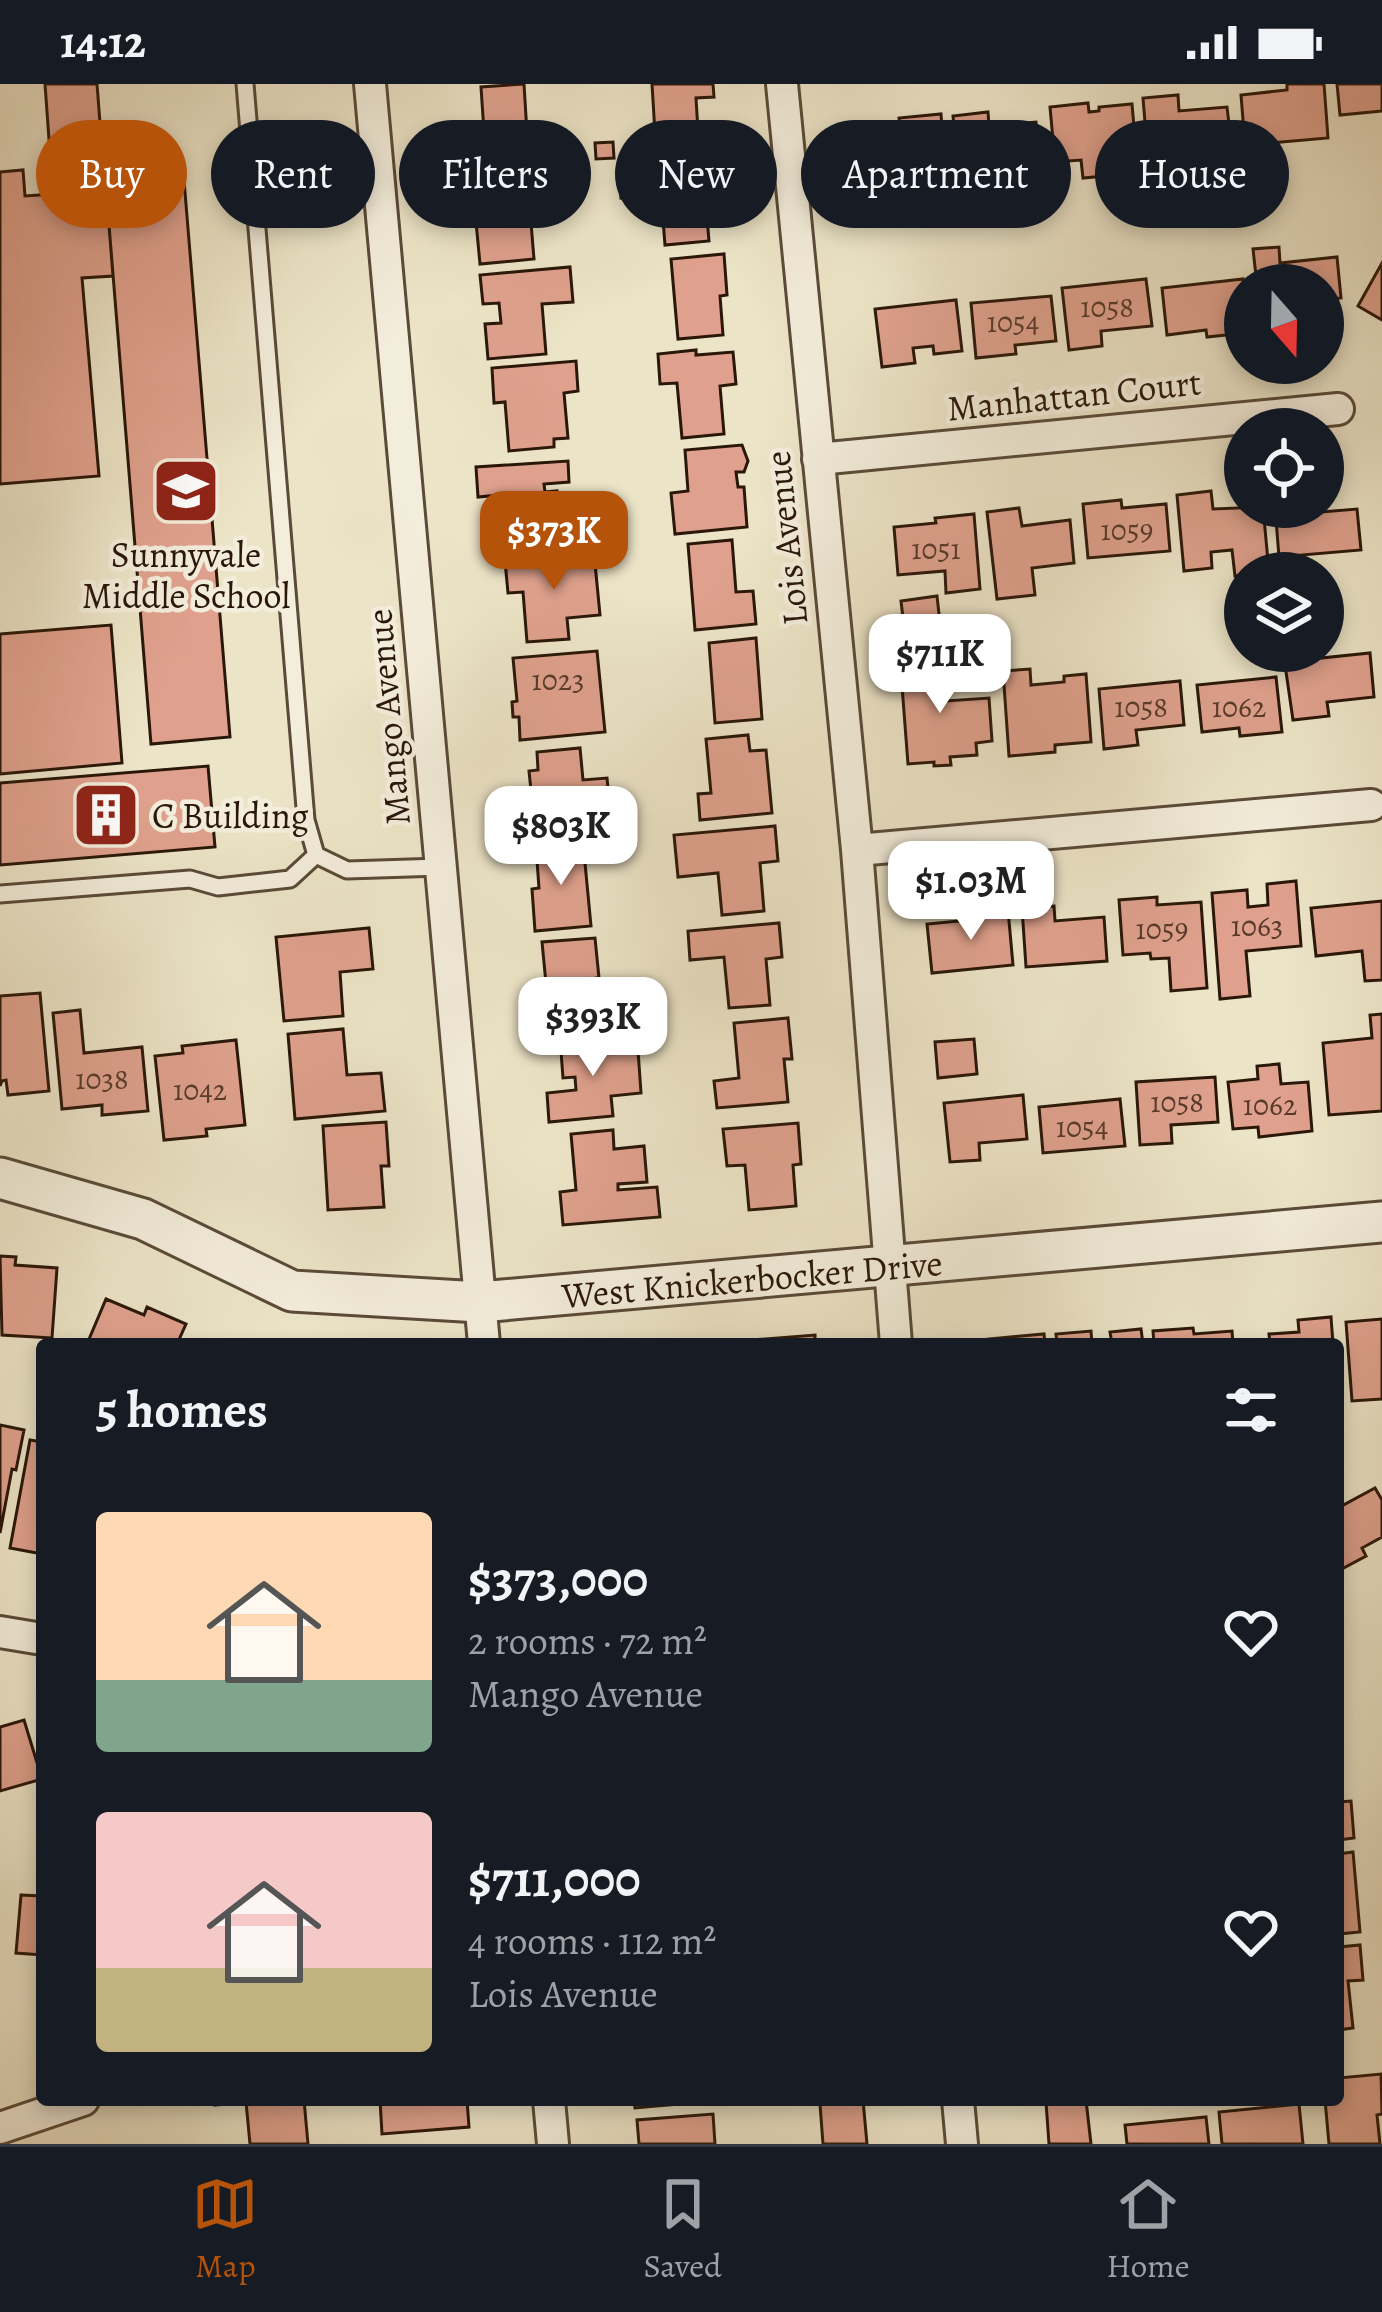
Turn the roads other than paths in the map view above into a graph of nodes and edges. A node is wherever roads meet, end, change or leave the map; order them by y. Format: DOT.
graph roads {
  1 [pos="245,84"];
  2 [pos="370,84"];
  3 [pos="782,84"];
  4 [pos="1224,420"];
  5 [pos="818,459"];
  6 [pos="1371,805"];
  7 [pos="856,850"];
  8 [pos="316,855"];
  9 [pos="441,867"];
  10 [pos="0,894"];
  11 [pos="0,1178"];
  12 [pos="1382,1222"];
  13 [pos="890,1267"];
  14 [pos="480,1302"];
  15 [pos="483,1338"];
  16 [pos="896,1338"];
  17 [pos="0,1632"];
  18 [pos="36,1638"];
  19 [pos="65,2106"];
  20 [pos="550,2106"];
  21 [pos="959,2106"];
  22 [pos="0,2128"];
  23 [pos="553,2144"];
  24 [pos="962,2144"];
  1 -- 8 [label="lane"];
  2 -- 9 [label="street, Mango Avenue"];
  3 -- 5 [label="street, Lois Avenue"];
  4 -- 5 [label="street, Manhattan Court"];
  5 -- 7 [label="street, Lois Avenue"];
  6 -- 7 [label="street"];
  7 -- 13 [label="street, Lois Avenue"];
  8 -- 9 [label="lane"];
  8 -- 10 [label="lane"];
  9 -- 14 [label="street, Mango Avenue"];
  11 -- 14 [label="street, West Knickerbocker Drive"];
  12 -- 13 [label="street, West Knickerbocker Drive"];
  13 -- 14 [label="street, West Knickerbocker Drive"];
  13 -- 16 [label="street, Lois Avenue"];
  14 -- 15 [label="street, Mango Avenue"];
  17 -- 18 [label="street"];
  19 -- 22 [label="street"];
  20 -- 23 [label="street"];
  21 -- 24 [label="street"];
}
